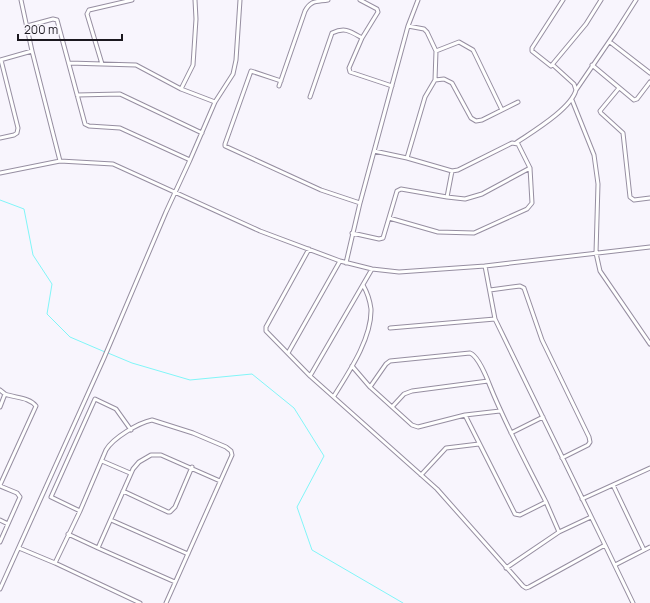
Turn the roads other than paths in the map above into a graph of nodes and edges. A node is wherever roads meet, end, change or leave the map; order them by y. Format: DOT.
graph roads {
  1 [pos="21,0"];
  2 [pos="132,0"];
  3 [pos="195,0"];
  4 [pos="240,0"];
  5 [pos="328,0"];
  6 [pos="360,0"];
  7 [pos="418,0"];
  8 [pos="563,0"];
  9 [pos="601,0"];
  10 [pos="636,0"];
  11 [pos="27,26"];
  12 [pos="408,26"];
  13 [pos="362,38"];
  14 [pos="610,42"];
  15 [pos="436,50"];
  16 [pos="32,51"];
  17 [pos="1,60"];
  18 [pos="69,63"];
  19 [pos="102,64"];
  20 [pos="553,65"];
  21 [pos="592,65"];
  22 [pos="650,73"];
  23 [pos="281,80"];
  24 [pos="435,80"];
  25 [pos="650,82"];
  26 [pos="279,86"];
  27 [pos="392,86"];
  28 [pos="619,88"];
  29 [pos="180,89"];
  30 [pos="576,90"];
  31 [pos="77,95"];
  32 [pos="310,97"];
  33 [pos="572,100"];
  34 [pos="215,102"];
  35 [pos="518,102"];
  36 [pos="502,110"];
  37 [pos="202,133"];
  38 [pos="0,138"];
  39 [pos="516,143"];
  40 [pos="374,150"];
  41 [pos="407,158"];
  42 [pos="190,160"];
  43 [pos="60,161"];
  44 [pos="530,168"];
  45 [pos="452,171"];
  46 [pos="0,173"];
  47 [pos="175,193"];
  48 [pos="447,197"];
  49 [pos="650,198"];
  50 [pos="360,203"];
  51 [pos="389,218"];
  52 [pos="352,233"];
  53 [pos="650,247"];
  54 [pos="309,249"];
  55 [pos="596,252"];
  56 [pos="340,261"];
  57 [pos="346,263"];
  58 [pos="485,266"];
  59 [pos="372,269"];
  60 [pos="363,285"];
  61 [pos="490,290"];
  62 [pos="496,319"];
  63 [pos="390,328"];
  64 [pos="650,344"];
  65 [pos="288,353"];
  66 [pos="352,366"];
  67 [pos="310,376"];
  68 [pos="488,381"];
  69 [pos="370,387"];
  70 [pos="0,390"];
  71 [pos="5,394"];
  72 [pos="87,395"];
  73 [pos="334,396"];
  74 [pos="95,399"];
  75 [pos="0,407"];
  76 [pos="392,407"];
  77 [pos="500,411"];
  78 [pos="465,416"];
  79 [pos="543,417"];
  80 [pos="131,430"];
  81 [pos="511,433"];
  82 [pos="479,444"];
  83 [pos="562,458"];
  84 [pos="102,460"];
  85 [pos="192,467"];
  86 [pos="650,468"];
  87 [pos="130,473"];
  88 [pos="421,475"];
  89 [pos="220,481"];
  90 [pos="0,485"];
  91 [pos="613,485"];
  92 [pos="123,491"];
  93 [pos="582,499"];
  94 [pos="546,502"];
  95 [pos="80,511"];
  96 [pos="591,517"];
  97 [pos="0,520"];
  98 [pos="111,520"];
  99 [pos="8,524"];
  100 [pos="559,532"];
  101 [pos="68,534"];
  102 [pos="0,542"];
  103 [pos="605,545"];
  104 [pos="650,547"];
  105 [pos="19,548"];
  106 [pos="98,548"];
  107 [pos="644,550"];
  108 [pos="188,554"];
  109 [pos="55,563"];
  110 [pos="615,565"];
  111 [pos="506,568"];
  112 [pos="175,582"];
  113 [pos="0,589"];
  114 [pos="632,602"];
  115 [pos="140,603"];
  116 [pos="166,603"];
  1 -- 11 [label="street"];
  2 -- 19 [label="street"];
  3 -- 29 [label="street"];
  4 -- 34 [label="street"];
  5 -- 23 [label="street"];
  6 -- 13 [label="street"];
  7 -- 12 [label="street"];
  8 -- 20 [label="street"];
  9 -- 20 [label="street"];
  10 -- 14 [label="street"];
  11 -- 16 [label="street"];
  11 -- 18 [label="street"];
  12 -- 15 [label="street"];
  12 -- 27 [label="street"];
  13 -- 27 [label="street"];
  13 -- 32 [label="street"];
  14 -- 21 [label="street"];
  14 -- 22 [label="street"];
  15 -- 24 [label="street"];
  15 -- 36 [label="street"];
  16 -- 17 [label="street"];
  16 -- 43 [label="street"];
  17 -- 38 [label="street"];
  18 -- 19 [label="street"];
  18 -- 31 [label="street"];
  19 -- 29 [label="street"];
  20 -- 30 [label="street"];
  21 -- 28 [label="street"];
  21 -- 30 [label="street"];
  23 -- 26 [label="street"];
  23 -- 50 [label="street"];
  24 -- 36 [label="street"];
  24 -- 41 [label="street"];
  25 -- 28 [label="street"];
  27 -- 40 [label="street"];
  28 -- 49 [label="street"];
  29 -- 34 [label="street"];
  30 -- 33 [label="street"];
  31 -- 37 [label="street"];
  31 -- 42 [label="street"];
  33 -- 39 [label="street"];
  33 -- 55 [label="street"];
  34 -- 37 [label="street"];
  35 -- 36 [label="street"];
  37 -- 42 [label="street"];
  39 -- 44 [label="street"];
  39 -- 45 [label="street"];
  40 -- 41 [label="street"];
  40 -- 50 [label="street"];
  41 -- 45 [label="street"];
  42 -- 47 [label="street"];
  43 -- 46 [label="street"];
  43 -- 47 [label="street"];
  44 -- 48 [label="street"];
  44 -- 51 [label="street"];
  45 -- 48 [label="street"];
  47 -- 54 [label="street"];
  47 -- 72 [label="street"];
  48 -- 51 [label="street"];
  50 -- 52 [label="street"];
  51 -- 52 [label="street"];
  52 -- 57 [label="street"];
  53 -- 55 [label="street"];
  54 -- 56 [label="street"];
  54 -- 65 [label="street"];
  55 -- 58 [label="street"];
  55 -- 64 [label="street"];
  56 -- 57 [label="street"];
  56 -- 65 [label="street"];
  57 -- 59 [label="street"];
  58 -- 59 [label="street"];
  58 -- 61 [label="street"];
  59 -- 60 [label="street"];
  60 -- 66 [label="street"];
  60 -- 67 [label="street"];
  61 -- 62 [label="street"];
  61 -- 83 [label="street"];
  62 -- 63 [label="street"];
  62 -- 79 [label="street"];
  65 -- 67 [label="street"];
  66 -- 69 [label="street"];
  66 -- 73 [label="street"];
  67 -- 73 [label="street"];
  68 -- 69 [label="street"];
  68 -- 76 [label="street"];
  68 -- 77 [label="street"];
  69 -- 76 [label="street"];
  70 -- 71 [label="street"];
  71 -- 75 [label="street"];
  71 -- 90 [label="street"];
  72 -- 74 [label="street"];
  72 -- 105 [label="street"];
  73 -- 88 [label="street"];
  74 -- 80 [label="street"];
  74 -- 95 [label="street"];
  76 -- 78 [label="street"];
  77 -- 78 [label="street"];
  77 -- 81 [label="street"];
  78 -- 82 [label="street"];
  79 -- 81 [label="street"];
  79 -- 83 [label="street"];
  80 -- 84 [label="street"];
  80 -- 89 [label="street"];
  81 -- 94 [label="street"];
  82 -- 88 [label="street"];
  82 -- 94 [label="street"];
  83 -- 93 [label="street"];
  84 -- 87 [label="street"];
  84 -- 95 [label="street"];
  85 -- 87 [label="street"];
  85 -- 89 [label="street"];
  85 -- 92 [label="street"];
  86 -- 91 [label="street"];
  87 -- 92 [label="street"];
  88 -- 111 [label="street"];
  89 -- 108 [label="street"];
  90 -- 99 [label="street"];
  91 -- 93 [label="street"];
  91 -- 107 [label="street"];
  92 -- 98 [label="street"];
  93 -- 96 [label="street"];
  94 -- 100 [label="street"];
  95 -- 101 [label="street"];
  96 -- 100 [label="street"];
  96 -- 103 [label="street"];
  97 -- 99 [label="street"];
  98 -- 106 [label="street"];
  98 -- 108 [label="street"];
  99 -- 102 [label="street"];
  100 -- 111 [label="street"];
  101 -- 106 [label="street"];
  101 -- 109 [label="street"];
  103 -- 110 [label="street"];
  103 -- 111 [label="street"];
  104 -- 107 [label="street"];
  105 -- 109 [label="street"];
  105 -- 113 [label="street"];
  106 -- 112 [label="street"];
  107 -- 110 [label="street"];
  108 -- 112 [label="street"];
  109 -- 115 [label="street"];
  110 -- 114 [label="street"];
  112 -- 116 [label="street"];
}
